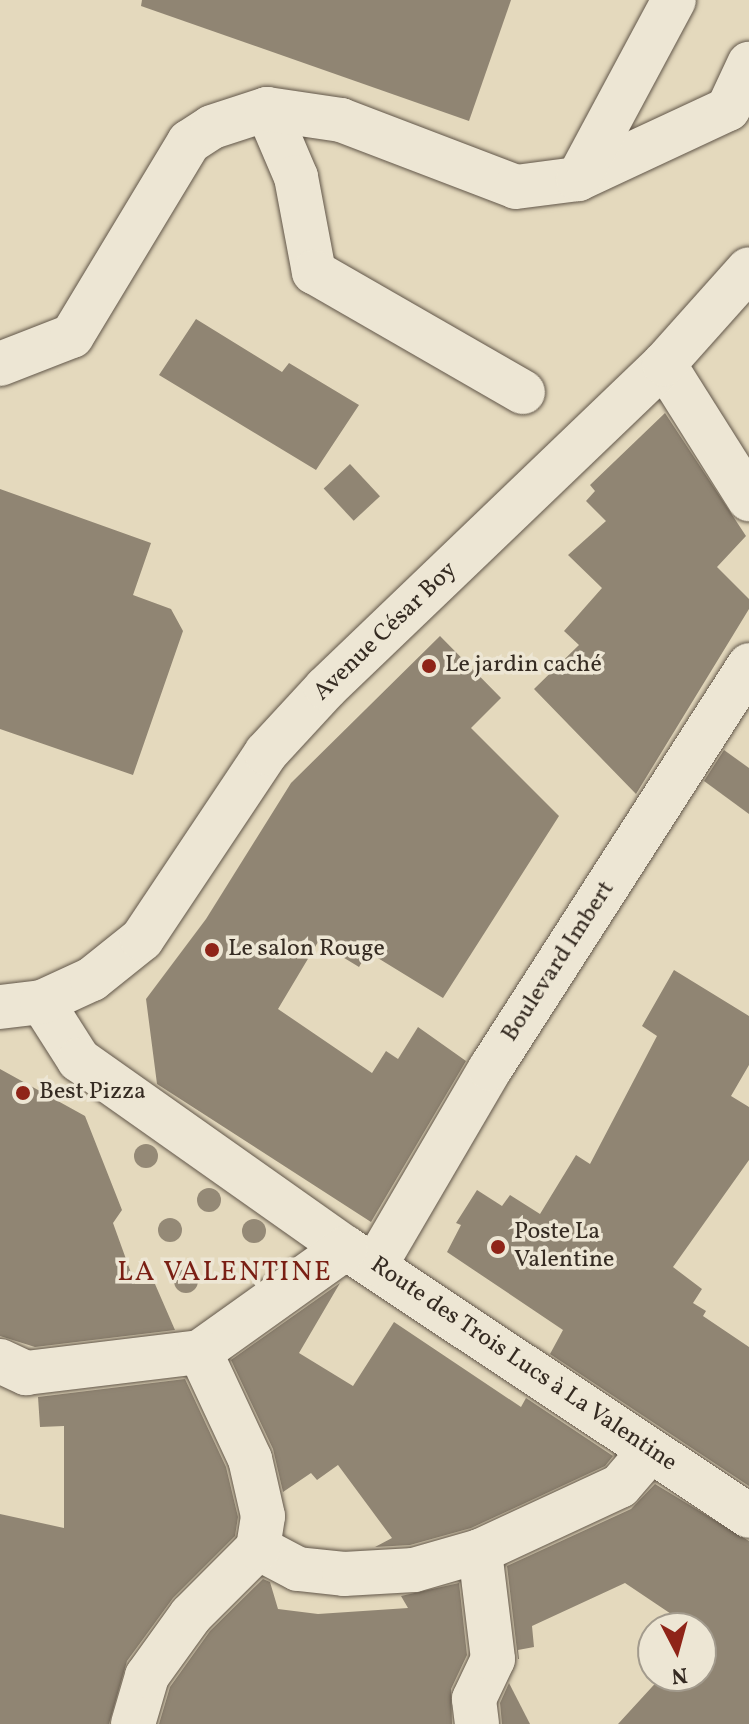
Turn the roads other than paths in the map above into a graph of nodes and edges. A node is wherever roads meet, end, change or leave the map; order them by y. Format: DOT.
graph roads {
  1 [pos="674,0"];
  2 [pos="749,64"];
  3 [pos="267,109"];
  4 [pos="578,179"];
  5 [pos="749,269"];
  6 [pos="0,364"];
  7 [pos="664,364"];
  8 [pos="523,392"];
  9 [pos="749,499"];
  10 [pos="749,665"];
  11 [pos="21,1005"];
  12 [pos="361,1256"];
  13 [pos="200,1352"];
  14 [pos="0,1361"];
  15 [pos="650,1451"];
  16 [pos="749,1516"];
  17 [pos="258,1548"];
  18 [pos="480,1551"];
  19 [pos="133,1724"];
  20 [pos="477,1724"];
  1 -- 4 [label="street"];
  2 -- 4 [label="street"];
  3 -- 4 [label="street"];
  3 -- 6 [label="street"];
  3 -- 8 [label="street"];
  5 -- 7 [label="street, Avenue César Boy"];
  7 -- 9 [label="street"];
  7 -- 11 [label="street, Avenue César Boy"];
  10 -- 12 [label="street, Boulevard Imbert"];
  11 -- 12 [label="street, Route des Trois Lucs à La Valentine"];
  12 -- 13 [label="street"];
  12 -- 15 [label="street, Route des Trois Lucs à La Valentine"];
  13 -- 14 [label="street"];
  13 -- 17 [label="street"];
  15 -- 16 [label="street, Route des Trois Lucs à La Valentine"];
  15 -- 18 [label="street"];
  17 -- 18 [label="street"];
  17 -- 19 [label="street"];
  18 -- 20 [label="street"];
}
